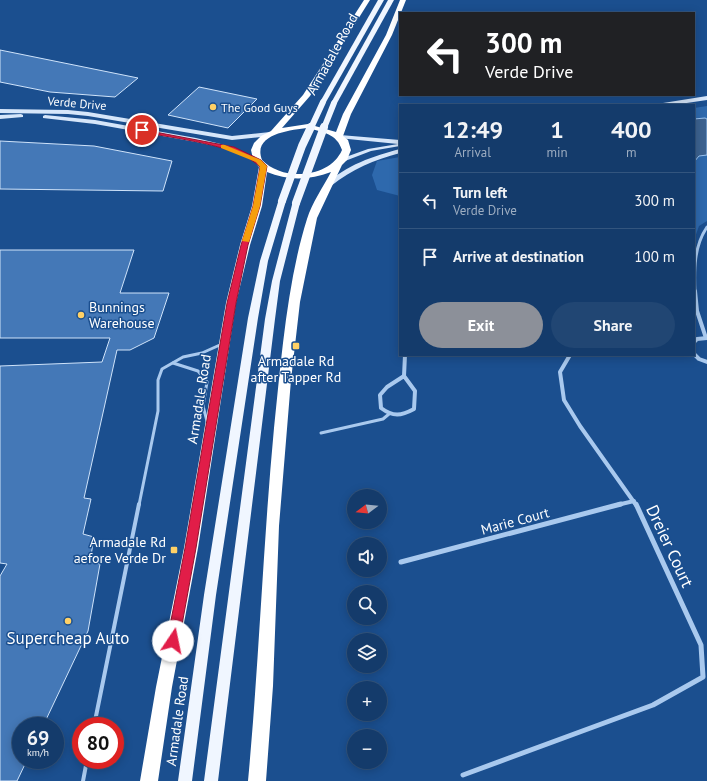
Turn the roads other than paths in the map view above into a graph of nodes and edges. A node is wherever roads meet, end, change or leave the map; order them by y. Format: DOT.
graph roads {
  1 [pos="367,0"];
  2 [pos="380,0"];
  3 [pos="391,0"];
  4 [pos="403,0"];
  5 [pos="707,98"];
  6 [pos="669,104"];
  7 [pos="0,111"];
  8 [pos="0,117"];
  9 [pos="271,134"];
  10 [pos="339,136"];
  11 [pos="399,143"];
  12 [pos="399,143"];
  13 [pos="399,151"];
  14 [pos="344,159"];
  15 [pos="261,164"];
  16 [pos="338,166"];
  17 [pos="330,185"];
  18 [pos="707,227"];
  19 [pos="703,233"];
  20 [pos="707,235"];
  21 [pos="707,338"];
  22 [pos="695,341"];
  23 [pos="225,343"];
  24 [pos="695,355"];
  25 [pos="405,356"];
  26 [pos="569,356"];
  27 [pos="707,362"];
  28 [pos="173,363"];
  29 [pos="404,376"];
  30 [pos="389,414"];
  31 [pos="210,433"];
  32 [pos="321,433"];
  33 [pos="634,501"];
  34 [pos="401,562"];
  35 [pos="96,717"];
  36 [pos="85,769"];
  37 [pos="463,775"];
  38 [pos="82,781"];
  39 [pos="149,781"];
  40 [pos="185,781"];
  41 [pos="211,781"];
  42 [pos="257,781"];
  1 -- 9 [label="highway"];
  2 -- 40 [label="main road, Armadale Road, bridge"];
  3 -- 41 [label="main road, Armadale Road, bridge"];
  4 -- 10 [label="highway"];
  5 -- 6 [label="main road"];
  7 -- 9 [label="main road, Verde Drive"];
  8 -- 15 [label="main road, Verde Drive"];
  9 -- 10 [label="highway"];
  9 -- 15 [label="highway"];
  10 -- 11 [label="main road"];
  10 -- 14 [label="highway"];
  12 -- 14 [label="main road"];
  13 -- 17 [label="main road"];
  14 -- 16 [label="highway"];
  15 -- 16 [label="highway"];
  15 -- 23 [label="highway, Armadale Road"];
  16 -- 17 [label="highway"];
  17 -- 42 [label="highway"];
  18 -- 19 [label="street"];
  19 -- 20 [label="street"];
  19 -- 21 [label="street"];
  21 -- 22 [label="street"];
  23 -- 28 [label="lane"];
  23 -- 31 [label="highway, Armadale Road"];
  24 -- 27 [label="street"];
  25 -- 29 [label="street"];
  26 -- 33 [label="street, Dreier Court"];
  28 -- 31 [label="lane"];
  28 -- 35 [label="lane"];
  29 -- 30 [label="street"];
  29 -- 30 [label="street"];
  30 -- 32 [label="lane"];
  31 -- 39 [label="highway, Armadale Road"];
  33 -- 34 [label="street, Marie Court"];
  33 -- 37 [label="street, Dreier Court"];
  36 -- 38 [label="lane"];
}
